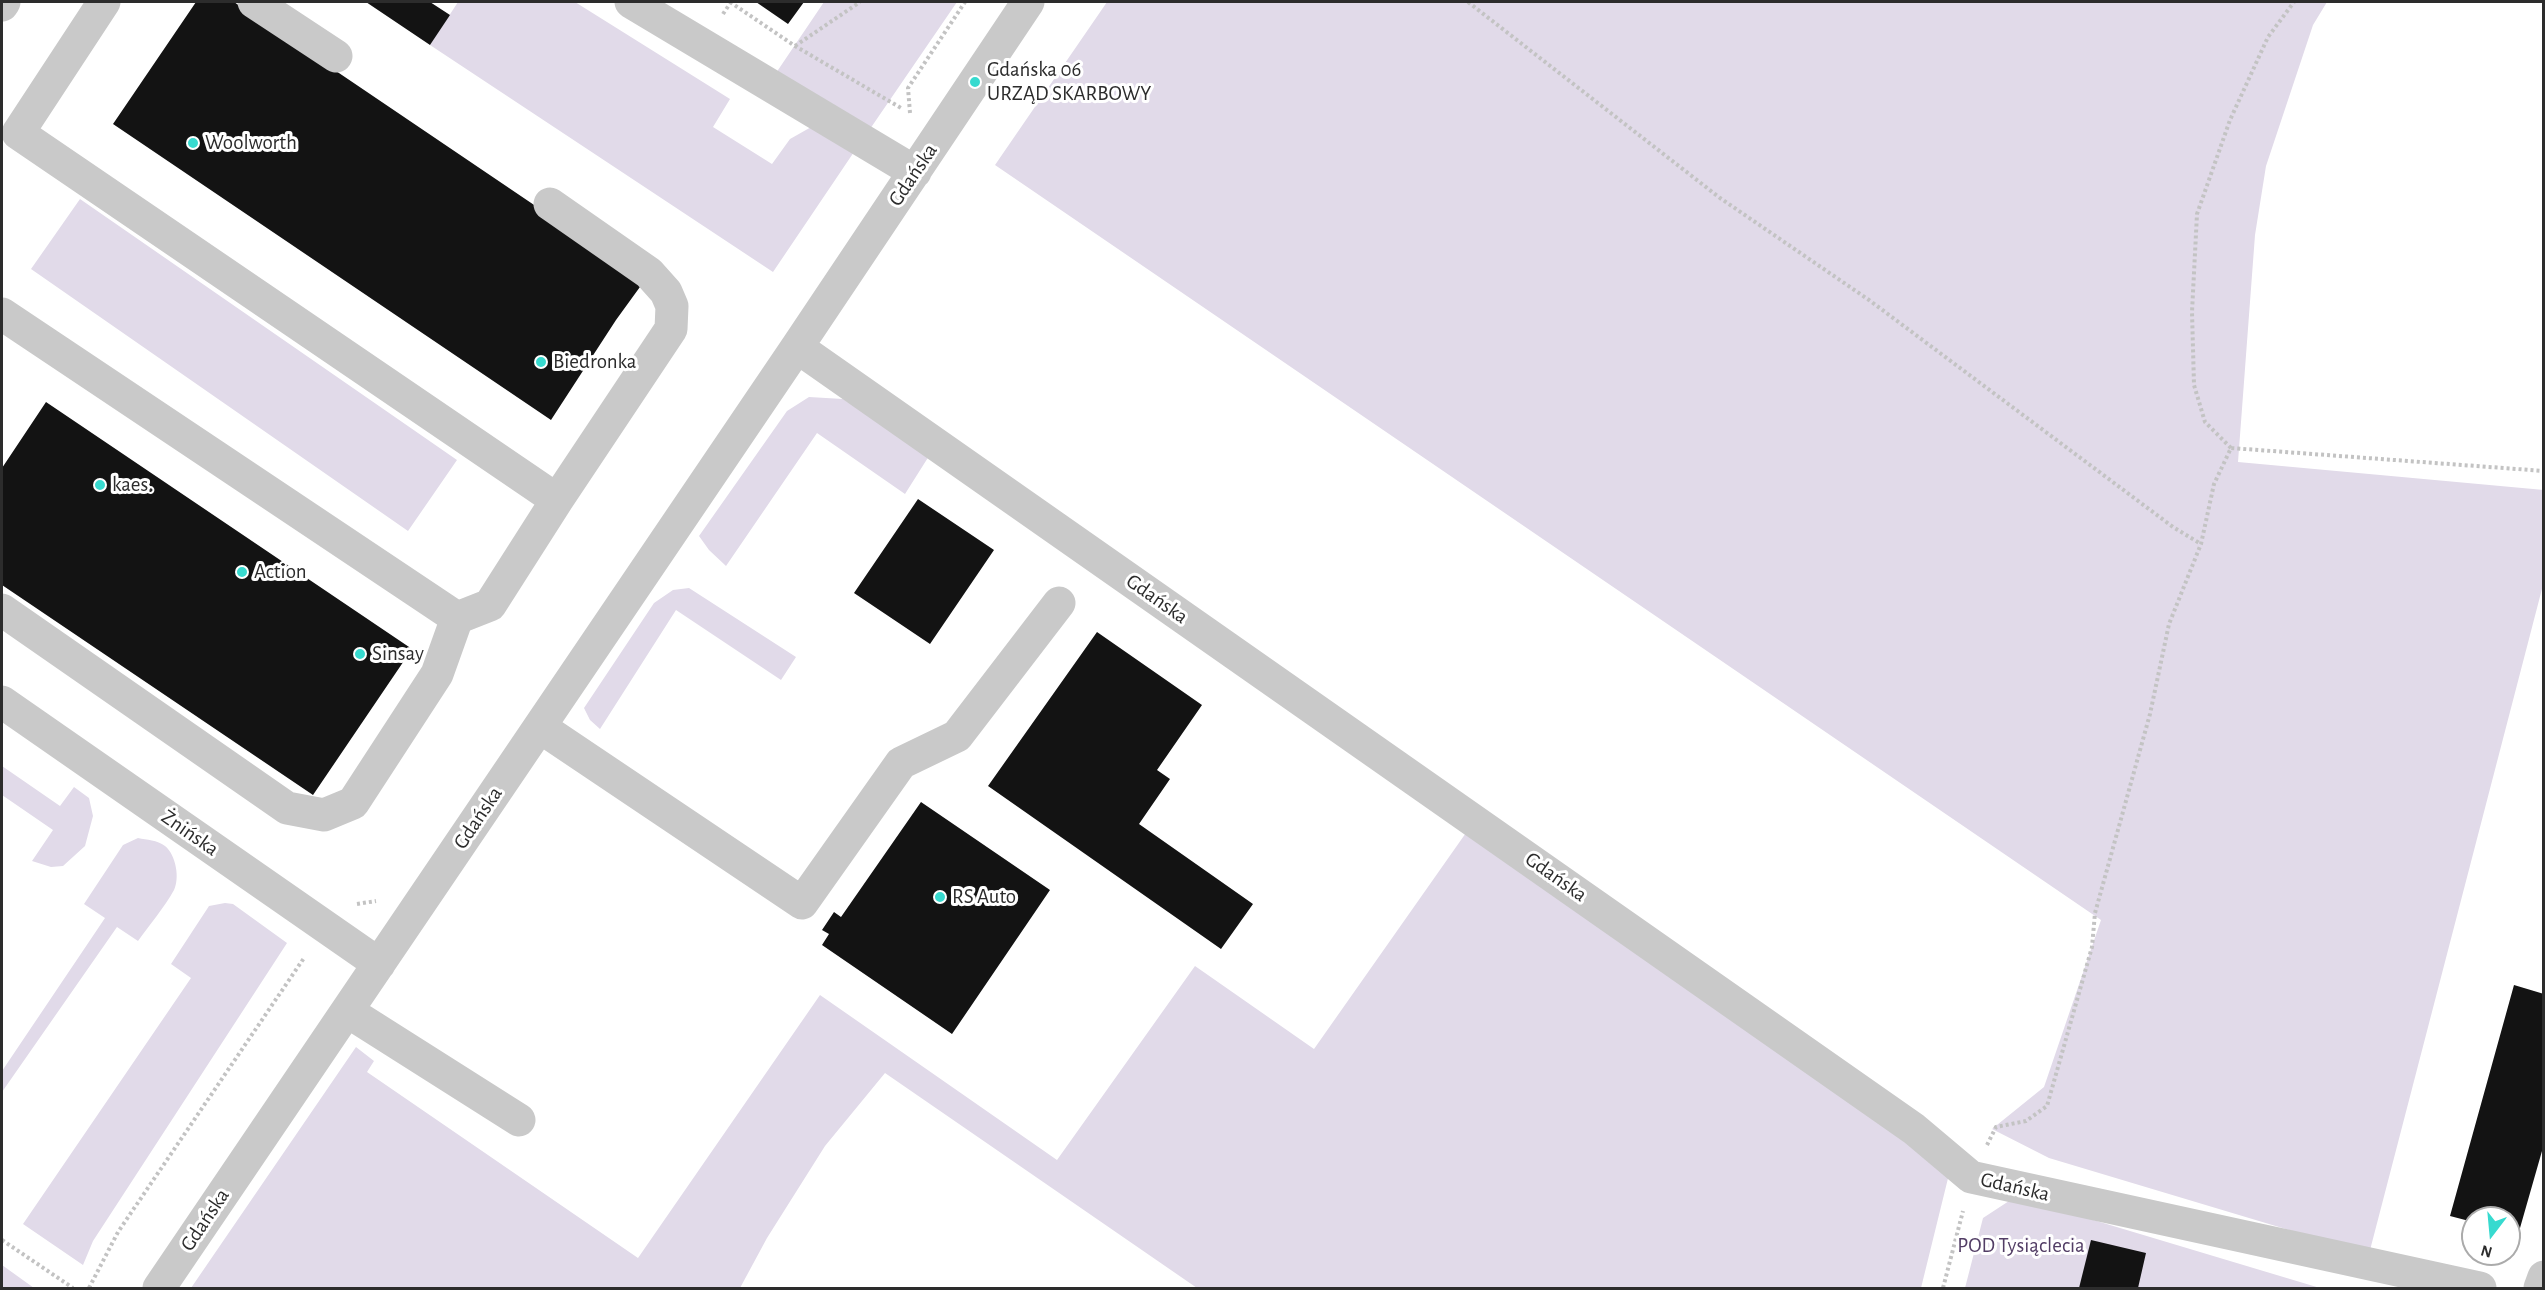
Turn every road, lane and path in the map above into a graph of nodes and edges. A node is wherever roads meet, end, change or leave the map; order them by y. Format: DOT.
graph roads {
  1 [pos="4,2"];
  2 [pos="104,2"];
  3 [pos="254,2"];
  4 [pos="631,2"];
  5 [pos="730,2"];
  6 [pos="860,2"];
  7 [pos="965,2"];
  8 [pos="1028,2"];
  9 [pos="1468,2"];
  10 [pos="2294,2"];
  11 [pos="2,6"];
  12 [pos="795,46"];
  13 [pos="336,56"];
  14 [pos="901,108"];
  15 [pos="10,145"];
  16 [pos="902,164"];
  17 [pos="550,204"];
  18 [pos="2,314"];
  19 [pos="797,347"];
  20 [pos="2230,448"];
  21 [pos="2544,471"];
  22 [pos="557,500"];
  23 [pos="2200,544"];
  24 [pos="1059,603"];
  25 [pos="2,610"];
  26 [pos="457,618"];
  27 [pos="2,702"];
  28 [pos="540,727"];
  29 [pos="382,897"];
  30 [pos="325,928"];
  31 [pos="379,964"];
  32 [pos="347,1011"];
  33 [pos="519,1120"];
  34 [pos="1971,1177"];
  35 [pos="2,1240"];
  36 [pos="2544,1276"];
  37 [pos="72,1288"];
  38 [pos="89,1288"];
  39 [pos="159,1288"];
  40 [pos="1943,1288"];
  41 [pos="2480,1288"];
  42 [pos="2540,1288"];
  1 -- 11 [label="street"];
  2 -- 15 [label="street"];
  3 -- 13 [label="street"];
  4 -- 16 [label="street"];
  5 -- 12 [label="path"];
  6 -- 12 [label="path"];
  7 -- 16 [label="path"];
  8 -- 16 [label="street, Gdańska"];
  9 -- 23 [label="path"];
  10 -- 20 [label="path"];
  12 -- 14 [label="path"];
  15 -- 22 [label="street"];
  16 -- 19 [label="street, Gdańska"];
  17 -- 22 [label="street"];
  18 -- 26 [label="street"];
  19 -- 28 [label="street, Gdańska"];
  19 -- 34 [label="street, Gdańska"];
  20 -- 21 [label="path"];
  20 -- 23 [label="path"];
  22 -- 26 [label="street"];
  23 -- 34 [label="path"];
  24 -- 28 [label="street"];
  25 -- 26 [label="street"];
  27 -- 30 [label="street, Żnińska"];
  28 -- 31 [label="street, Gdańska"];
  29 -- 30 [label="path"];
  30 -- 31 [label="street, Żnińska"];
  30 -- 38 [label="path"];
  31 -- 32 [label="street, Gdańska"];
  32 -- 33 [label="street"];
  32 -- 39 [label="street, Gdańska"];
  34 -- 40 [label="path"];
  34 -- 41 [label="street, Gdańska"];
  35 -- 37 [label="path"];
  36 -- 42 [label="street"];
}
